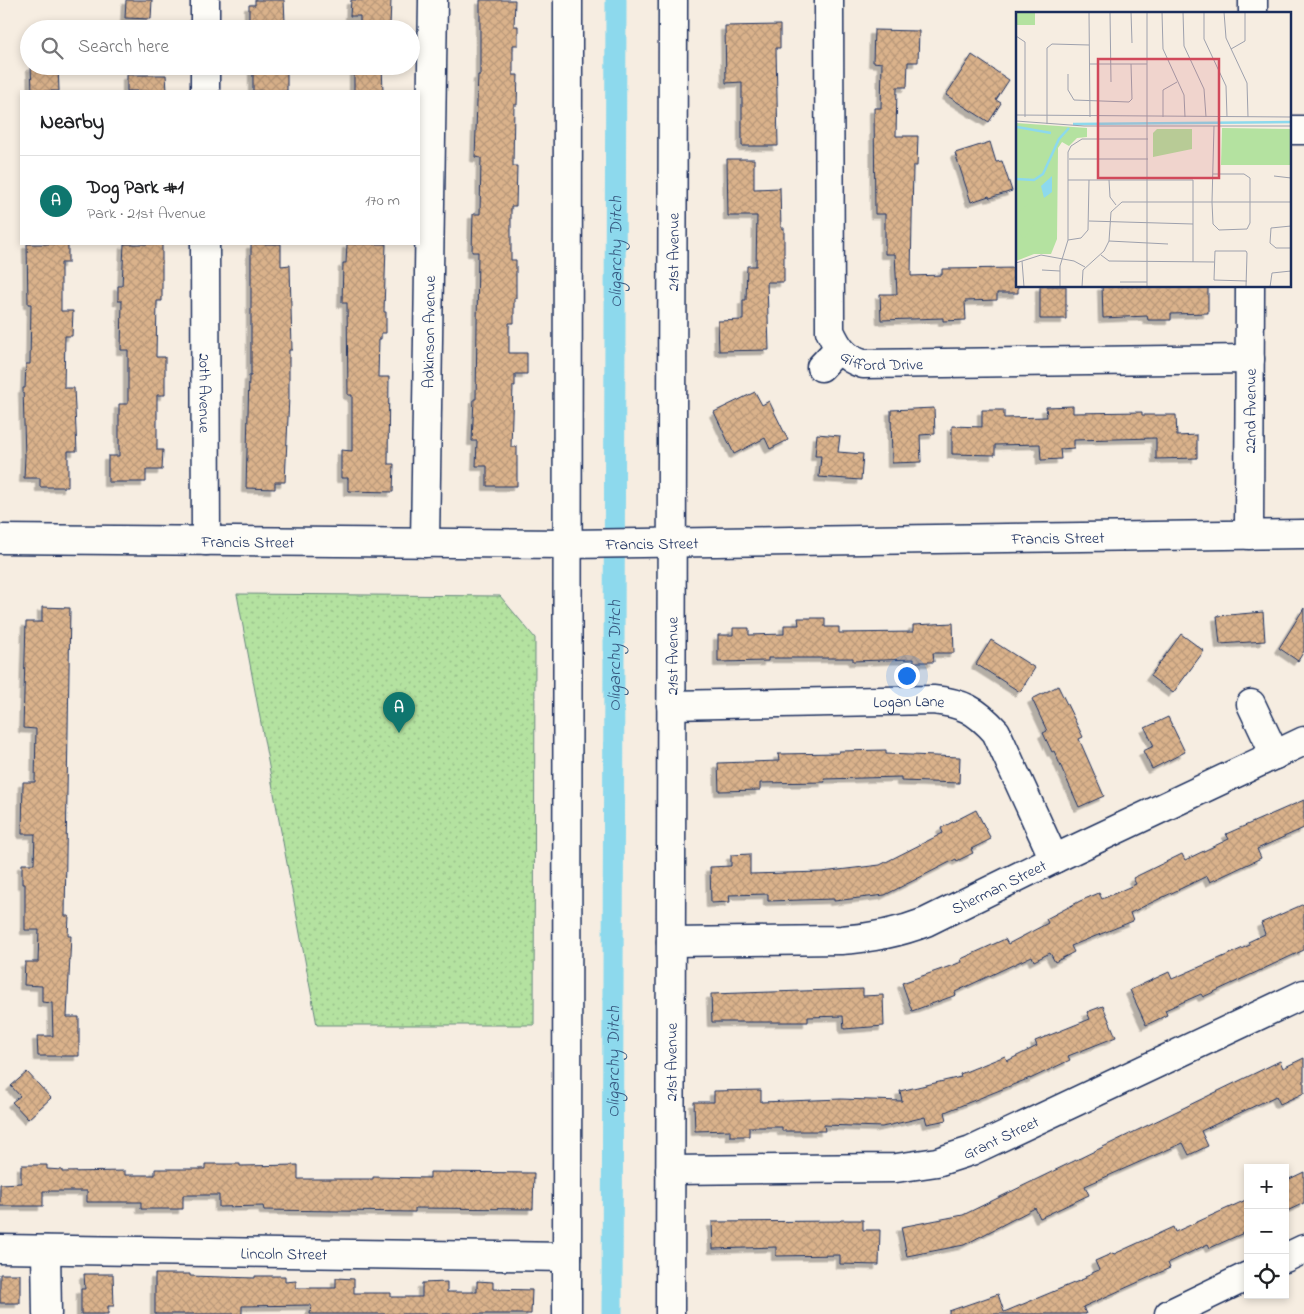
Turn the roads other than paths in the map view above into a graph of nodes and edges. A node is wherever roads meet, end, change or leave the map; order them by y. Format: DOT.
graph roads {
  1 [pos="205,0"];
  2 [pos="433,0"];
  3 [pos="568,0"];
  4 [pos="673,0"];
  5 [pos="829,0"];
  6 [pos="205,20"];
  7 [pos="205,75"];
  8 [pos="205,90"];
  9 [pos="205,245"];
  10 [pos="1250,288"];
  11 [pos="1250,359"];
  12 [pos="1304,534"];
  13 [pos="1249,535"];
  14 [pos="0,539"];
  15 [pos="206,540"];
  16 [pos="425,543"];
  17 [pos="672,543"];
  18 [pos="580,544"];
  19 [pos="1251,704"];
  20 [pos="671,705"];
  21 [pos="1304,741"];
  22 [pos="1275,755"];
  23 [pos="1054,859"];
  24 [pos="671,942"];
  25 [pos="1304,994"];
  26 [pos="670,1170"];
  27 [pos="0,1249"];
  28 [pos="1304,1249"];
  29 [pos="46,1250"];
  30 [pos="1289,1256"];
  31 [pos="567,1257"];
  32 [pos="1244,1278"];
  33 [pos="47,1314"];
  34 [pos="566,1314"];
  35 [pos="670,1314"];
  36 [pos="1169,1314"];
  1 -- 6 [label="street"];
  2 -- 16 [label="street, Adkinson Avenue"];
  3 -- 18 [label="street"];
  4 -- 17 [label="street, 21st Avenue"];
  5 -- 11 [label="street, Gifford Drive"];
  7 -- 8 [label="street"];
  9 -- 15 [label="street, 20th Avenue"];
  10 -- 11 [label="street, 22nd Avenue"];
  11 -- 13 [label="street, 22nd Avenue"];
  12 -- 13 [label="street, Francis Street"];
  13 -- 17 [label="street, Francis Street"];
  14 -- 15 [label="street, Francis Street"];
  15 -- 16 [label="street, Francis Street"];
  16 -- 18 [label="street, Francis Street"];
  17 -- 18 [label="street, Francis Street"];
  17 -- 20 [label="street, 21st Avenue"];
  18 -- 31 [label="street"];
  19 -- 22 [label="street"];
  20 -- 23 [label="street, Logan Lane"];
  20 -- 24 [label="street, 21st Avenue"];
  21 -- 22 [label="street, Sherman Street"];
  22 -- 23 [label="street, Sherman Street"];
  23 -- 24 [label="street, Sherman Street"];
  24 -- 26 [label="street, 21st Avenue"];
  25 -- 26 [label="street, Grant Street"];
  26 -- 35 [label="street, 21st Avenue"];
  27 -- 29 [label="street, Lincoln Street"];
  28 -- 30 [label="street"];
  29 -- 31 [label="street, Lincoln Street"];
  29 -- 33 [label="street"];
  31 -- 34 [label="street"];
  32 -- 36 [label="street"];
}
